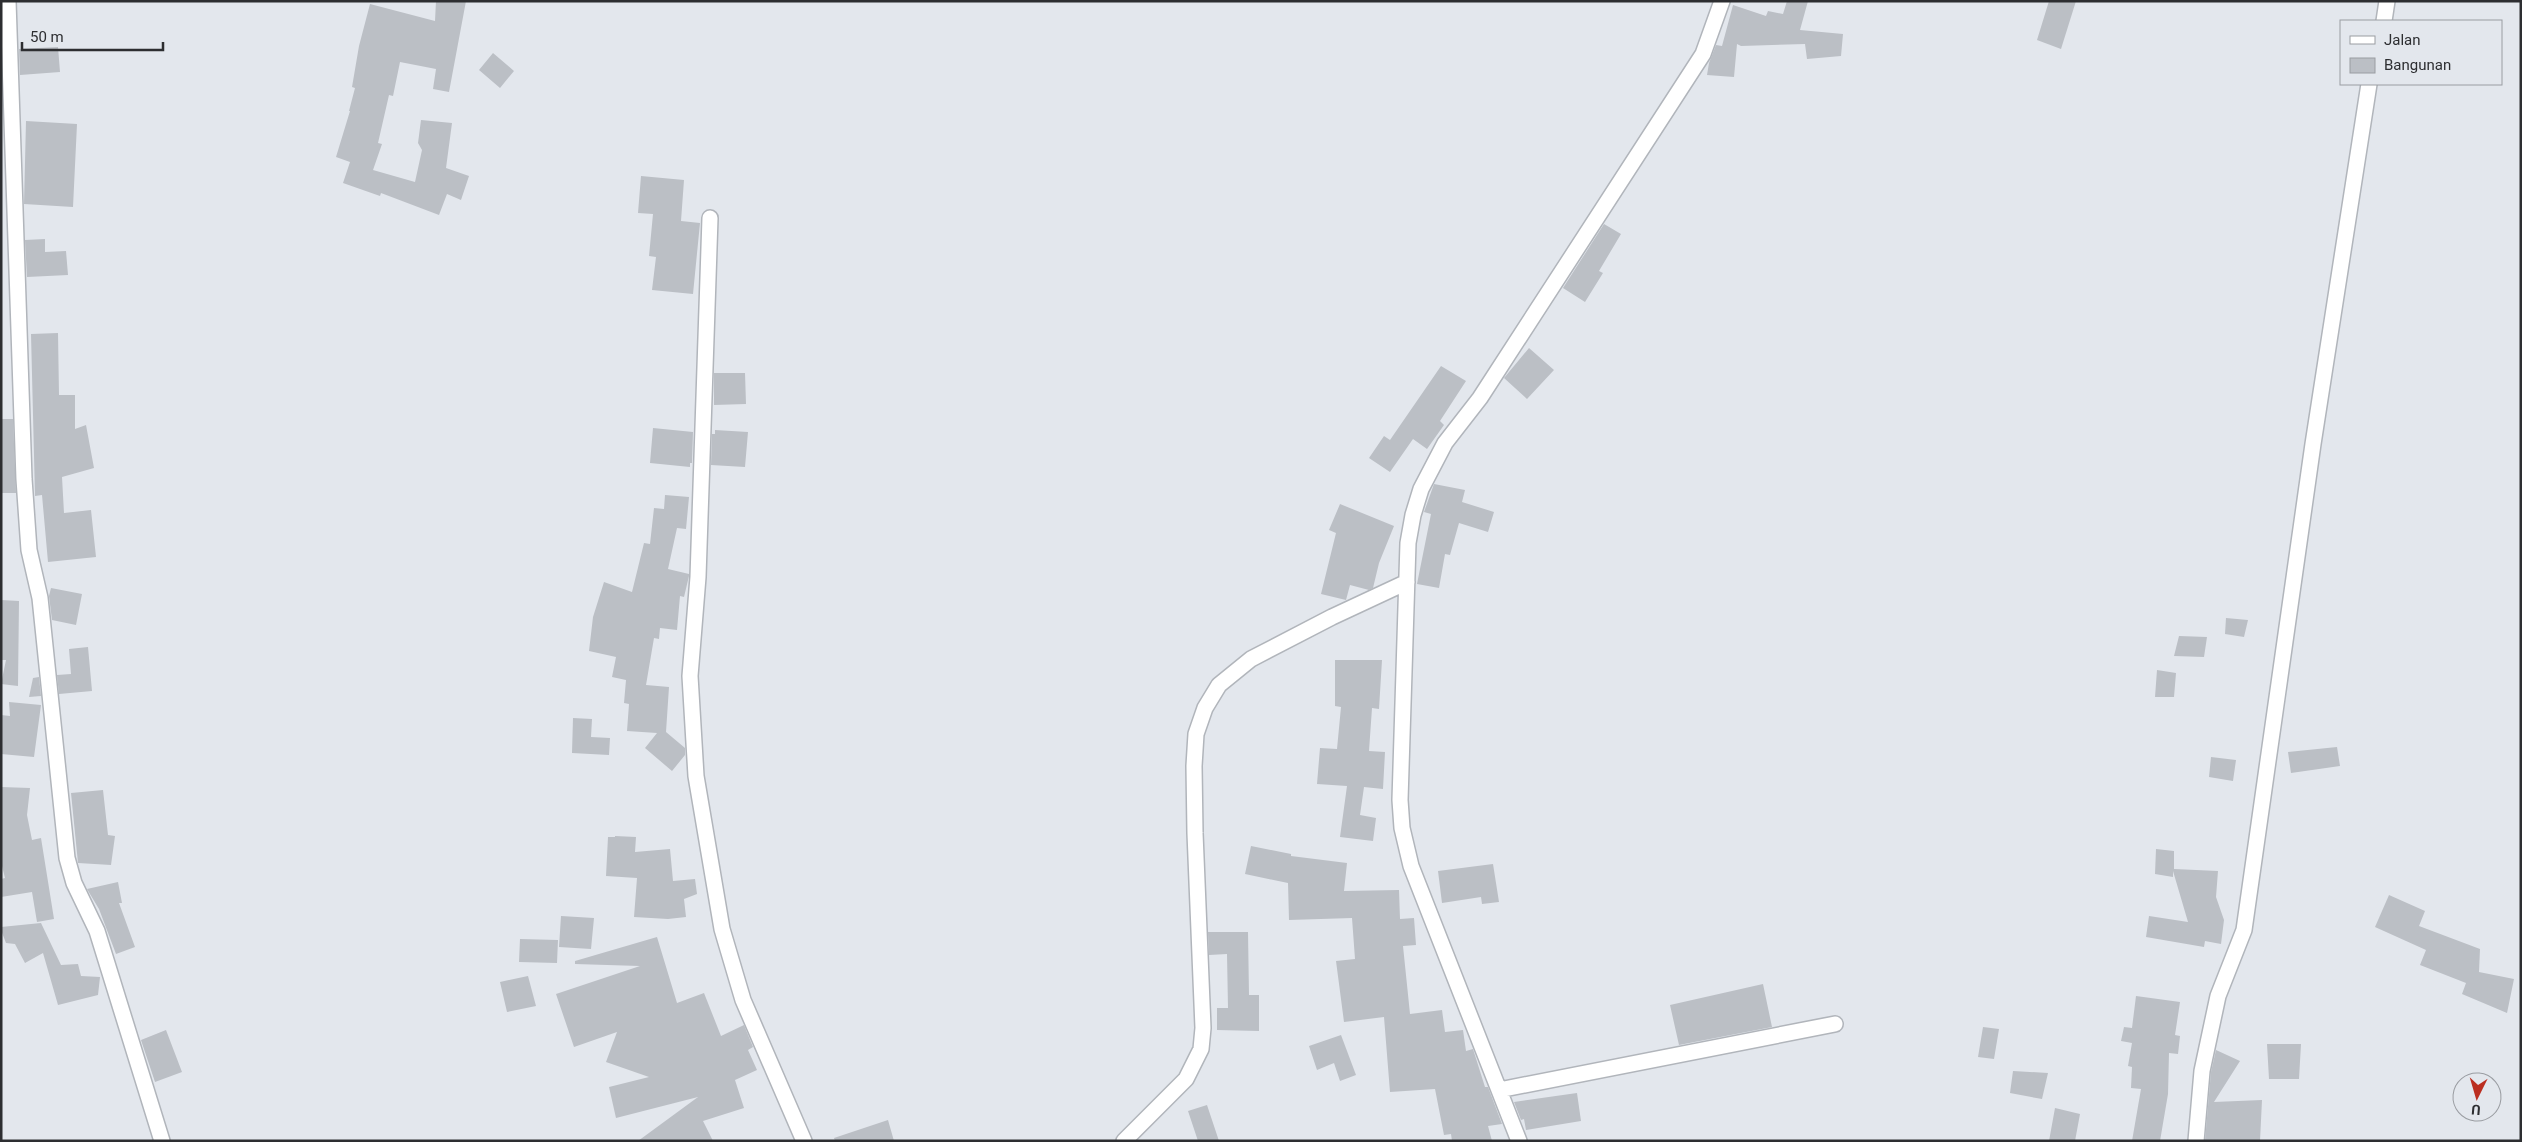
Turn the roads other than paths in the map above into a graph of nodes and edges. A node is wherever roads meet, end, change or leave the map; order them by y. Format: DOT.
graph roads {
  1 [pos="8,1"];
  2 [pos="1722,1"];
  3 [pos="2387,1"];
  4 [pos="2384,20"];
  5 [pos="2369,85"];
  6 [pos="710,218"];
  7 [pos="1407,582"];
  8 [pos="1835,1024"];
  9 [pos="1499,1090"];
  10 [pos="162,1141"];
  11 [pos="804,1141"];
  12 [pos="1124,1141"];
  13 [pos="1518,1141"];
  14 [pos="2196,1141"];
  1 -- 10 [label="street"];
  2 -- 7 [label="street"];
  3 -- 4 [label="street"];
  5 -- 14 [label="street"];
  6 -- 11 [label="street"];
  7 -- 9 [label="street"];
  7 -- 12 [label="street"];
  8 -- 9 [label="street"];
  9 -- 13 [label="street"];
}
